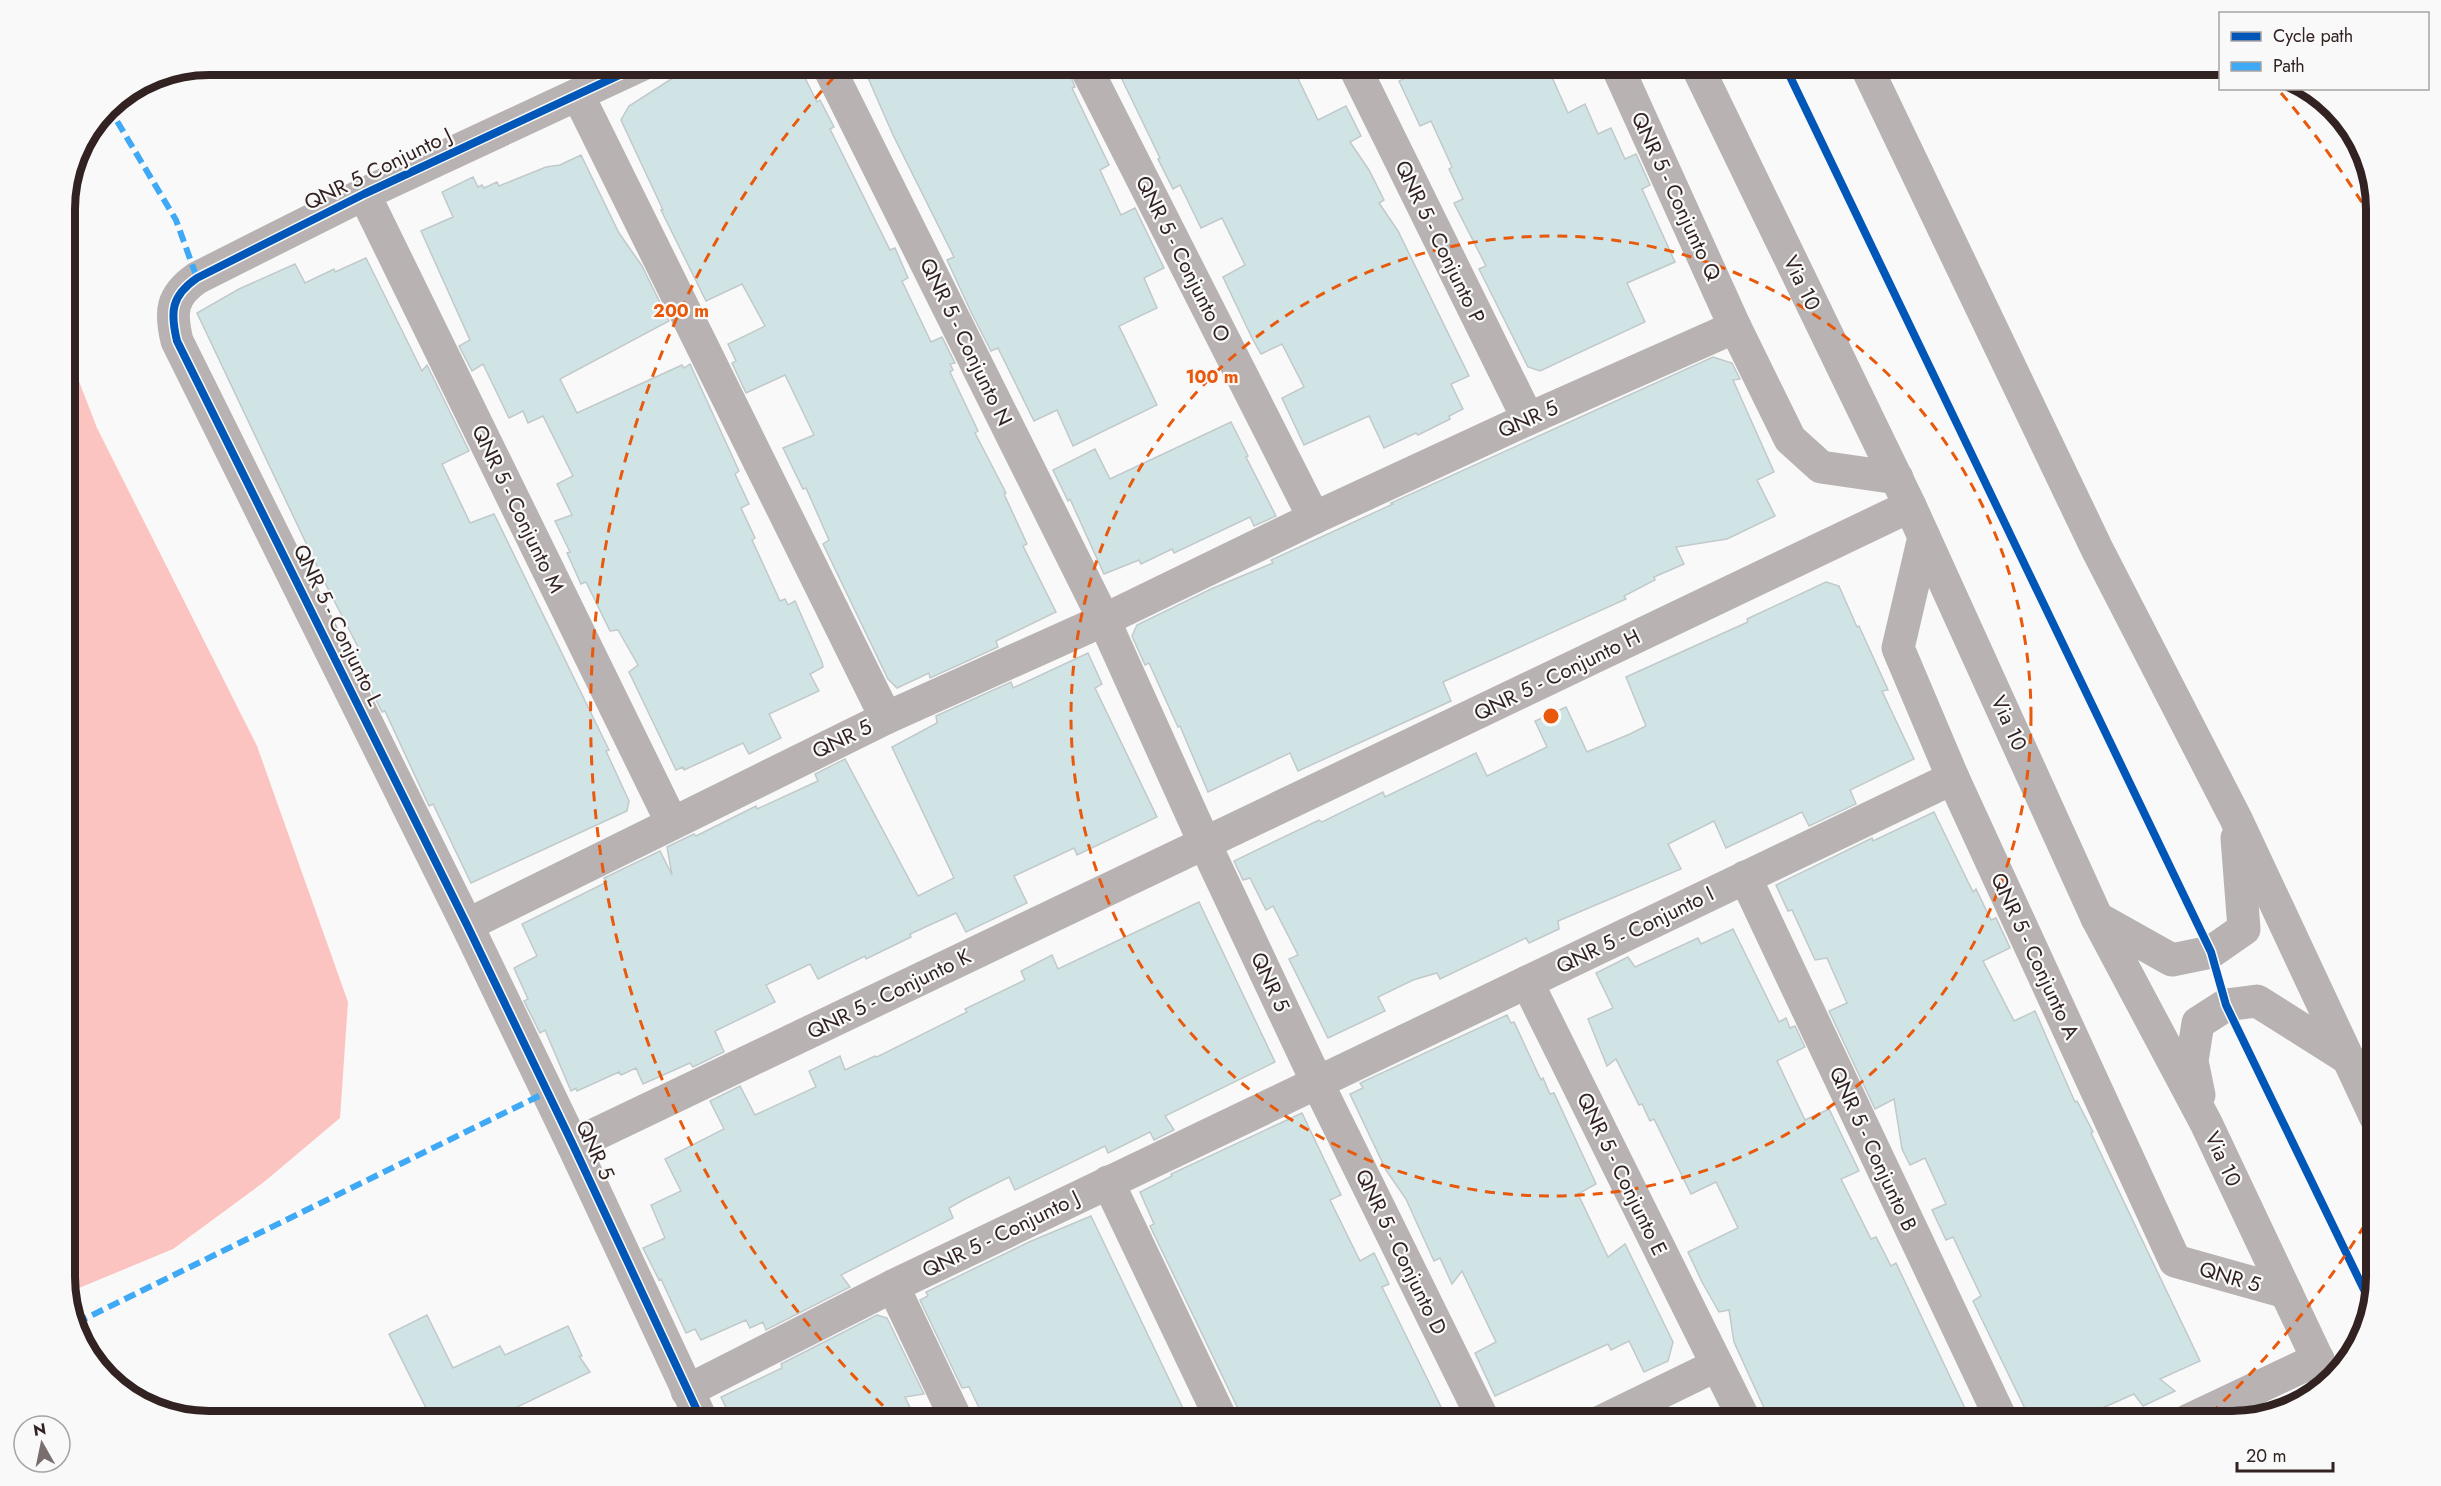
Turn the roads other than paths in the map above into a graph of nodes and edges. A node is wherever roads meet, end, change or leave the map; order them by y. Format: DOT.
graph roads {
  1 [pos="620,75"];
  2 [pos="832,75"];
  3 [pos="1090,75"];
  4 [pos="1358,75"];
  5 [pos="1621,75"];
  6 [pos="1701,75"];
  7 [pos="1869,75"];
  8 [pos="578,95"];
  9 [pos="364,194"];
  10 [pos="1735,327"];
  11 [pos="177,341"];
  12 [pos="1528,419"];
  13 [pos="1904,492"];
  14 [pos="1314,518"];
  15 [pos="1924,537"];
  16 [pos="1104,620"];
  17 [pos="886,718"];
  18 [pos="1953,778"];
  19 [pos="2236,819"];
  20 [pos="672,823"];
  21 [pos="1205,844"];
  22 [pos="1745,877"];
  23 [pos="2097,918"];
  24 [pos="467,925"];
  25 [pos="1527,982"];
  26 [pos="2349,1059"];
  27 [pos="1317,1082"];
  28 [pos="2366,1096"];
  29 [pos="2206,1123"];
  30 [pos="573,1145"];
  31 [pos="1108,1182"];
  32 [pos="2175,1261"];
  33 [pos="893,1286"];
  34 [pos="2286,1292"];
  35 [pos="1717,1365"];
  36 [pos="2323,1369"];
  37 [pos="687,1391"];
  38 [pos="697,1411"];
  39 [pos="952,1411"];
  40 [pos="1217,1411"];
  41 [pos="1479,1411"];
  42 [pos="1624,1411"];
  43 [pos="1740,1411"];
  44 [pos="1997,1411"];
  45 [pos="2215,1411"];
  1 -- 8 [label="street, QNR 5 Conjunto J"];
  2 -- 16 [label="street, QNR 5 - Conjunto N"];
  3 -- 14 [label="street, QNR 5 - Conjunto O"];
  4 -- 12 [label="street, QNR 5 - Conjunto P"];
  5 -- 10 [label="street, QNR 5 - Conjunto Q"];
  6 -- 13 [label="main road, Via 10"];
  7 -- 19 [label="main road"];
  8 -- 9 [label="street, QNR 5 Conjunto J"];
  8 -- 17 [label="street"];
  9 -- 11 [label="street, QNR 5 Conjunto J"];
  9 -- 20 [label="street, QNR 5 - Conjunto M"];
  10 -- 12 [label="street, QNR 5"];
  10 -- 13 [label="street"];
  11 -- 24 [label="street, QNR 5 - Conjunto L"];
  12 -- 14 [label="street, QNR 5"];
  13 -- 15 [label="main road, Via 10"];
  13 -- 21 [label="street, QNR 5 - Conjunto H"];
  14 -- 16 [label="street, QNR 5"];
  15 -- 18 [label="street, QNR 5 - Conjunto A"];
  15 -- 23 [label="main road, Via 10"];
  16 -- 17 [label="street, QNR 5"];
  16 -- 21 [label="street, QNR 5"];
  17 -- 20 [label="street, QNR 5"];
  18 -- 22 [label="street, QNR 5 - Conjunto I"];
  18 -- 32 [label="street, QNR 5 - Conjunto A"];
  19 -- 23 [label="main road"];
  19 -- 26 [label="main road"];
  20 -- 24 [label="street, QNR 5"];
  21 -- 27 [label="street, QNR 5"];
  21 -- 30 [label="street, QNR 5 - Conjunto K"];
  22 -- 25 [label="street, QNR 5 - Conjunto I"];
  22 -- 44 [label="street, QNR 5 - Conjunto B"];
  23 -- 29 [label="main road, Via 10"];
  24 -- 30 [label="street, QNR 5"];
  25 -- 27 [label="street, QNR 5 - Conjunto I"];
  25 -- 35 [label="street, QNR 5 - Conjunto E"];
  26 -- 28 [label="main road"];
  26 -- 29 [label="main road"];
  27 -- 31 [label="street, QNR 5 - Conjunto J"];
  27 -- 41 [label="street, QNR 5 - Conjunto D"];
  29 -- 34 [label="main road, Via 10"];
  30 -- 37 [label="street, QNR 5"];
  31 -- 33 [label="street, QNR 5 - Conjunto J"];
  31 -- 40 [label="street"];
  32 -- 34 [label="street, QNR 5"];
  33 -- 37 [label="street, QNR 5 - Conjunto J"];
  33 -- 39 [label="street"];
  34 -- 36 [label="main road, Via 10"];
  35 -- 42 [label="street"];
  35 -- 43 [label="street"];
  36 -- 45 [label="street"];
  37 -- 38 [label="street, QNR 5"];
}
